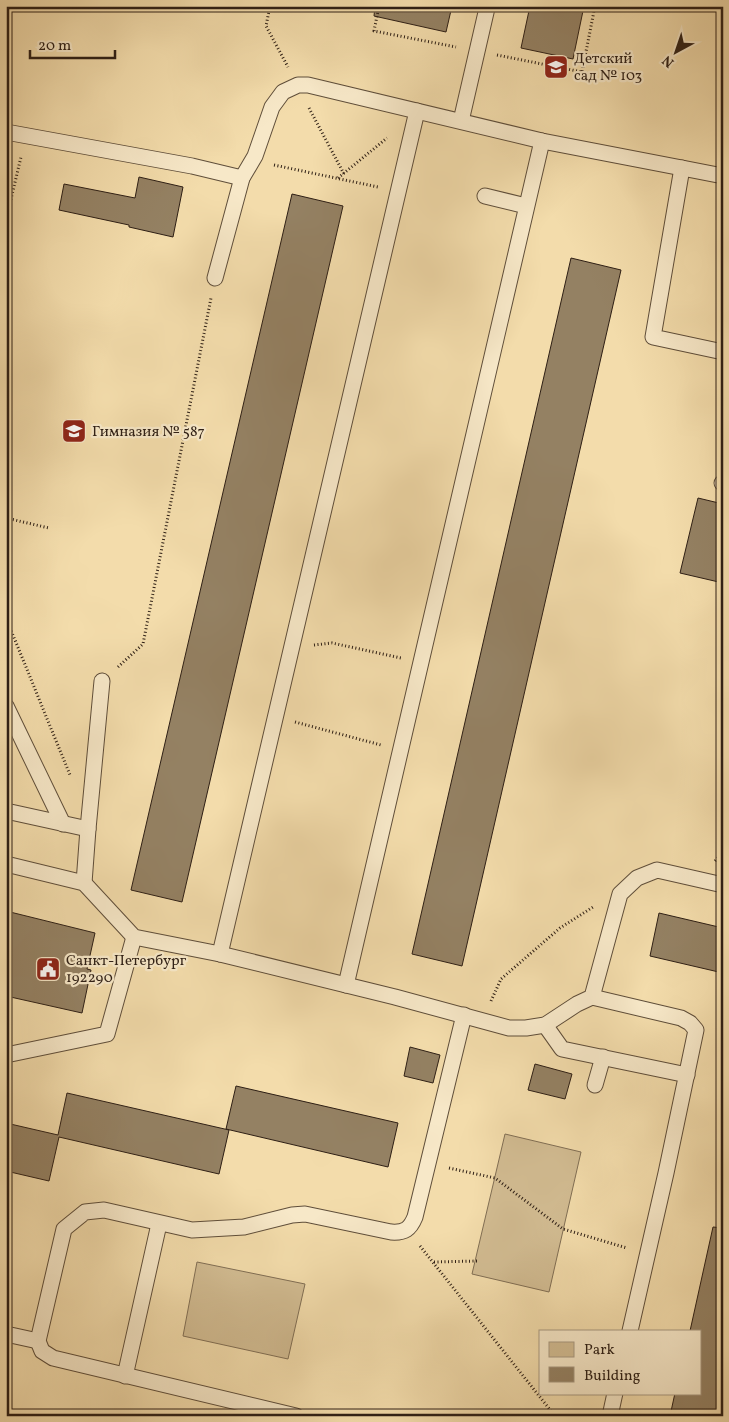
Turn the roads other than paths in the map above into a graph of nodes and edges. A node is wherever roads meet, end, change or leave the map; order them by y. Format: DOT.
graph roads {
  1 [pos="487,8"];
  2 [pos="416,114"];
  3 [pos="460,121"];
  4 [pos="6,132"];
  5 [pos="542,141"];
  6 [pos="682,168"];
  7 [pos="723,176"];
  8 [pos="242,178"];
  9 [pos="485,196"];
  10 [pos="526,206"];
  11 [pos="215,278"];
  12 [pos="723,352"];
  13 [pos="102,681"];
  14 [pos="6,706"];
  15 [pos="6,811"];
  16 [pos="63,824"];
  17 [pos="88,829"];
  18 [pos="6,864"];
  19 [pos="84,883"];
  20 [pos="723,885"];
  21 [pos="134,937"];
  22 [pos="220,954"];
  23 [pos="346,985"];
  24 [pos="592,997"];
  25 [pos="464,1016"];
  26 [pos="545,1025"];
  27 [pos="6,1055"];
  28 [pos="603,1058"];
  29 [pos="687,1076"];
  30 [pos="595,1086"];
  31 [pos="159,1224"];
  32 [pos="630,1330"];
  33 [pos="6,1334"];
  34 [pos="38,1341"];
  35 [pos="125,1376"];
  36 [pos="615,1394"];
  37 [pos="296,1416"];
  38 [pos="610,1416"];
  1 -- 3 [label="lane"];
  2 -- 3 [label="lane"];
  2 -- 8 [label="lane"];
  2 -- 22 [label="lane"];
  3 -- 5 [label="lane"];
  4 -- 8 [label="lane"];
  5 -- 6 [label="lane"];
  5 -- 10 [label="lane"];
  6 -- 7 [label="lane"];
  6 -- 12 [label="lane"];
  8 -- 11 [label="lane"];
  9 -- 10 [label="lane"];
  10 -- 23 [label="lane"];
  13 -- 17 [label="lane"];
  14 -- 16 [label="lane"];
  15 -- 16 [label="lane"];
  16 -- 17 [label="lane"];
  17 -- 19 [label="lane"];
  18 -- 19 [label="lane"];
  19 -- 21 [label="lane"];
  20 -- 24 [label="lane"];
  21 -- 22 [label="lane"];
  21 -- 27 [label="lane"];
  22 -- 23 [label="lane"];
  23 -- 25 [label="lane"];
  24 -- 26 [label="lane"];
  24 -- 29 [label="lane"];
  25 -- 26 [label="lane"];
  25 -- 31 [label="lane"];
  26 -- 28 [label="lane"];
  28 -- 29 [label="lane"];
  28 -- 30 [label="lane"];
  29 -- 32 [label="lane"];
  31 -- 34 [label="lane"];
  31 -- 35 [label="lane"];
  33 -- 34 [label="lane"];
  34 -- 35 [label="lane"];
  35 -- 37 [label="lane"];
  36 -- 38 [label="lane"];
}
